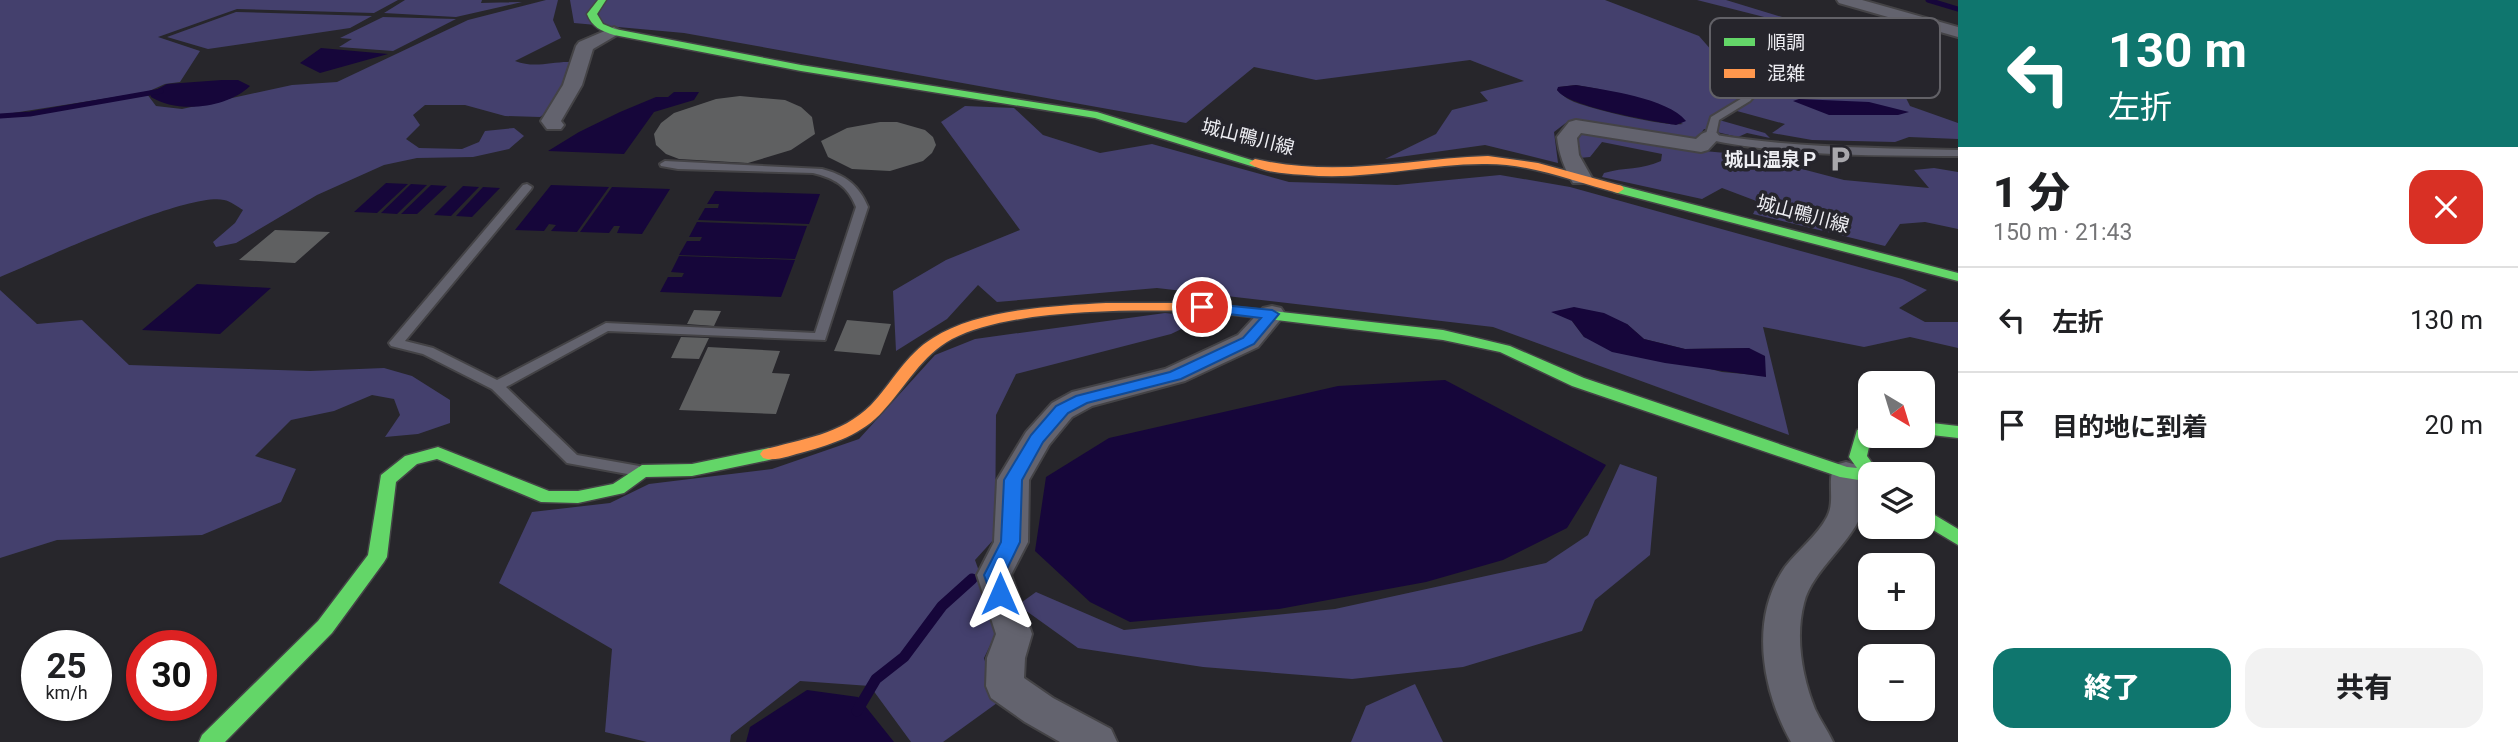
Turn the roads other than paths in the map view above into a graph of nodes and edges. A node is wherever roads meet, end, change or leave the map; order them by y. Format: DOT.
graph roads {
  1 [pos="602,0"];
  2 [pos="1845,0"];
  3 [pos="1909,18"];
  4 [pos="1940,27"];
  5 [pos="614,32"];
  6 [pos="1958,32"];
  7 [pos="1748,98"];
  8 [pos="554,125"];
  9 [pos="1710,137"];
  10 [pos="1958,153"];
  11 [pos="665,164"];
  12 [pos="1581,178"];
  13 [pos="527,187"];
  14 [pos="1958,277"];
  15 [pos="1272,314"];
  16 [pos="498,386"];
  17 [pos="1936,429"];
  18 [pos="1958,432"];
  19 [pos="642,471"];
  20 [pos="1858,472"];
  21 [pos="1858,484"];
  22 [pos="1935,523"];
  23 [pos="1958,538"];
  24 [pos="211,742"];
  25 [pos="1097,742"];
  26 [pos="1813,742"];
  1 -- 5 [label="main road"];
  2 -- 3 [label="street"];
  4 -- 6 [label="street"];
  5 -- 8 [label="street"];
  5 -- 12 [label="main road, 城山鴨川線"];
  7 -- 9 [label="lane"];
  9 -- 10 [label="lane"];
  9 -- 12 [label="street"];
  11 -- 16 [label="lane"];
  12 -- 14 [label="main road, 城山鴨川線"];
  13 -- 16 [label="lane"];
  15 -- 19 [label="main road"];
  15 -- 20 [label="main road"];
  15 -- 25 [label="street"];
  16 -- 19 [label="lane"];
  17 -- 18 [label="main road"];
  19 -- 24 [label="main road"];
  21 -- 26 [label="street"];
  22 -- 23 [label="main road"];
}
